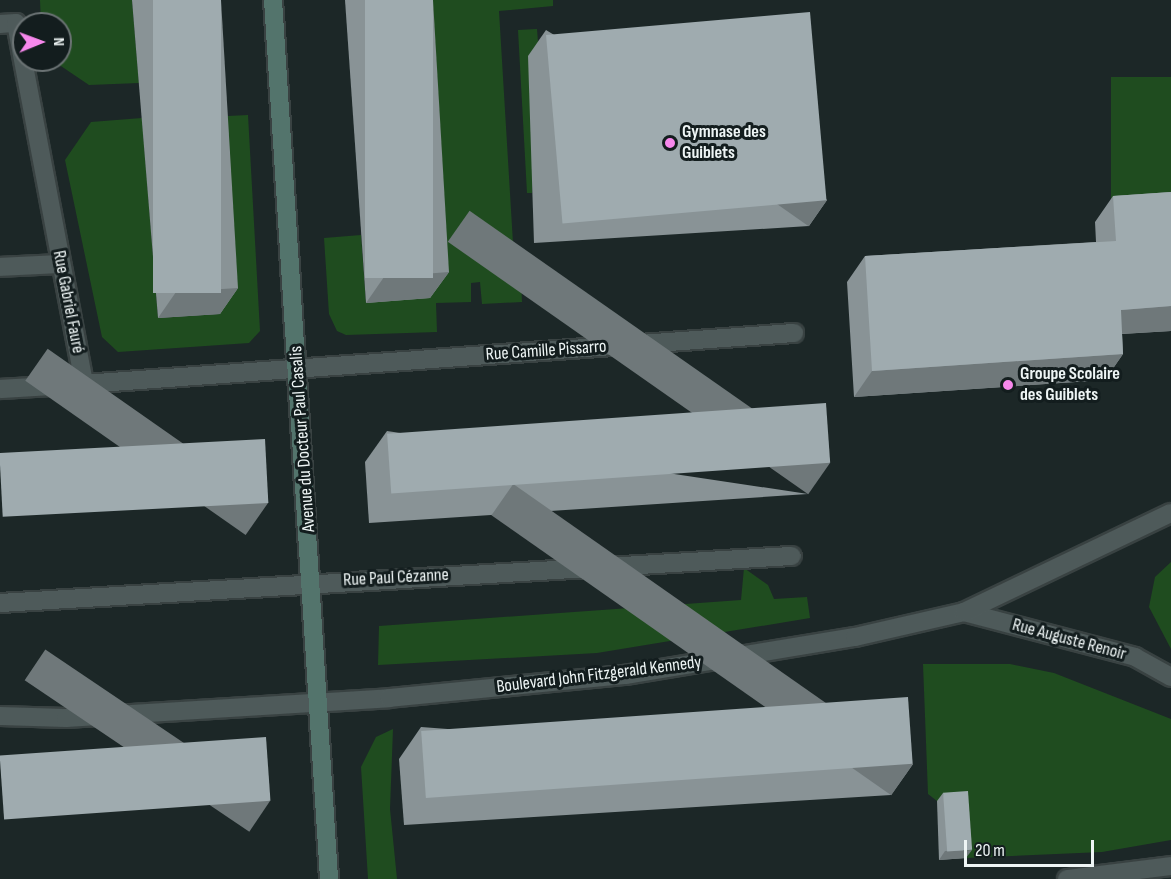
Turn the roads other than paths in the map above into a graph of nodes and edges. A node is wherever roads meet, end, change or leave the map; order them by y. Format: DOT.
graph roads {
  1 [pos="273,0"];
  2 [pos="0,24"];
  3 [pos="61,264"];
  4 [pos="0,267"];
  5 [pos="794,333"];
  6 [pos="298,369"];
  7 [pos="84,384"];
  8 [pos="0,389"];
  9 [pos="1171,513"];
  10 [pos="792,556"];
  11 [pos="311,583"];
  12 [pos="0,603"];
  13 [pos="964,612"];
  14 [pos="1171,677"];
  15 [pos="318,702"];
  16 [pos="0,716"];
  17 [pos="1171,866"];
  18 [pos="329,879"];
  19 [pos="1067,879"];
  1 -- 6 [label="street, Avenue du Docteur Paul Casalis"];
  2 -- 3 [label="street, Rue Gabriel Fauré"];
  3 -- 4 [label="street"];
  3 -- 7 [label="street, Rue Gabriel Fauré"];
  5 -- 6 [label="street, Rue Camille Pissarro"];
  6 -- 7 [label="street"];
  6 -- 11 [label="street, Avenue du Docteur Paul Casalis"];
  7 -- 8 [label="street"];
  9 -- 13 [label="street, Boulevard John Fitzgerald Kennedy"];
  10 -- 11 [label="street, Rue Paul Cézanne"];
  11 -- 12 [label="street, Rue Paul Cézanne"];
  11 -- 15 [label="street, Avenue du Docteur Paul Casalis"];
  13 -- 14 [label="street, Rue Auguste Renoir"];
  13 -- 15 [label="street, Boulevard John Fitzgerald Kennedy"];
  15 -- 16 [label="street, Boulevard John Fitzgerald Kennedy"];
  15 -- 18 [label="street, Avenue du Docteur Paul Casalis"];
  17 -- 19 [label="street"];
}
